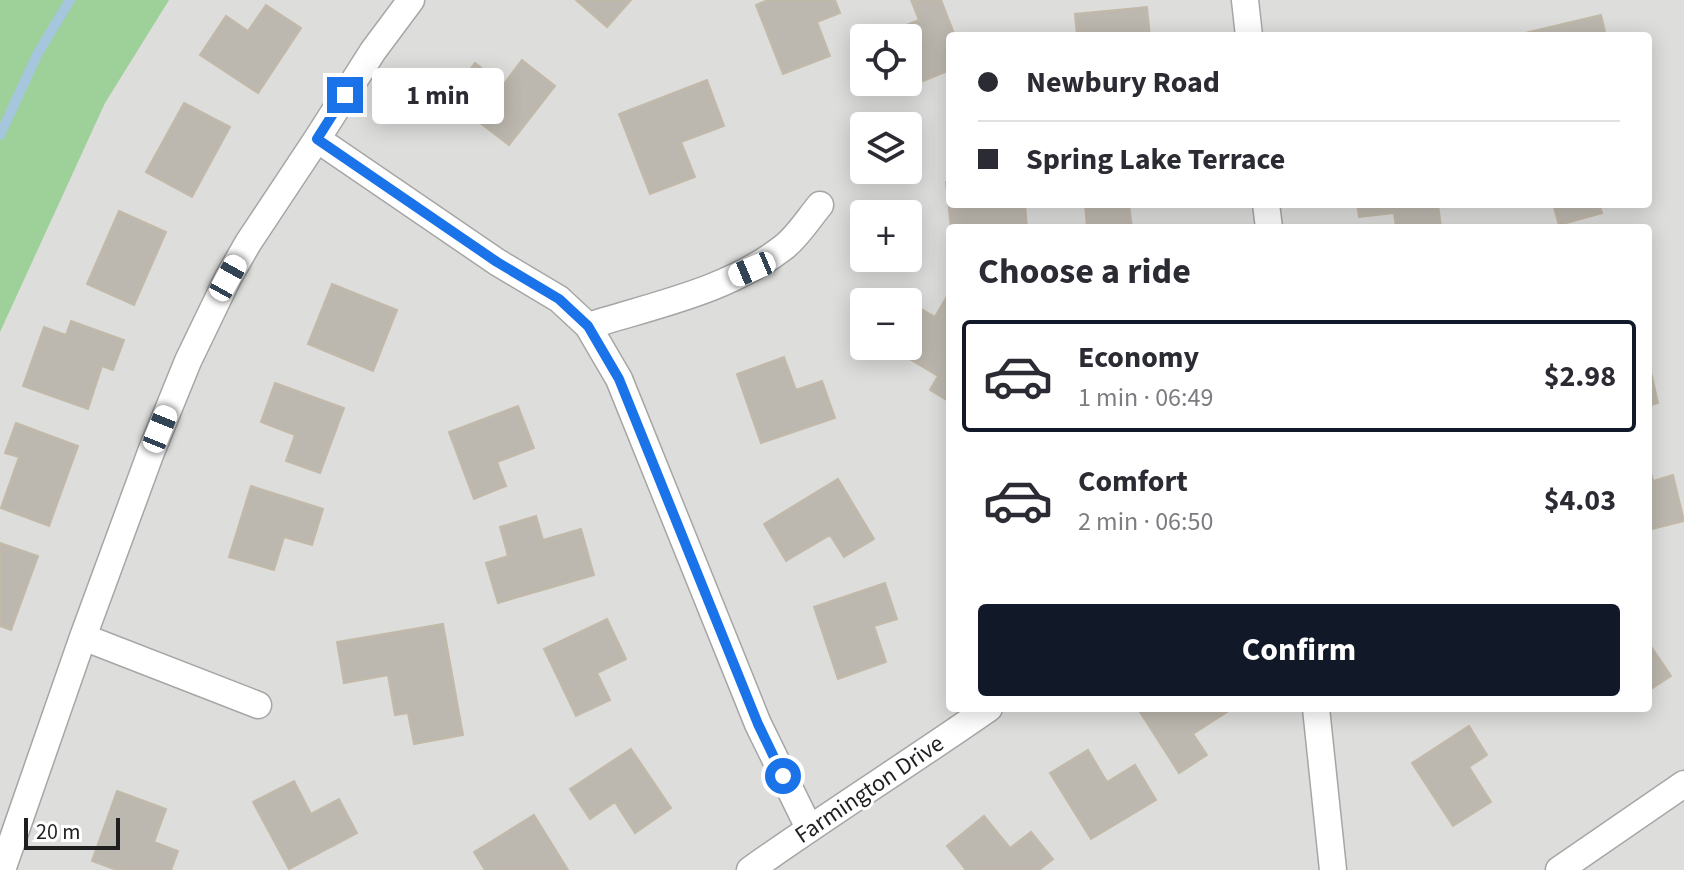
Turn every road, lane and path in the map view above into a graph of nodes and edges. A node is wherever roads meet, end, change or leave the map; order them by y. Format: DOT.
graph roads {
  1 [pos="411,0"];
  2 [pos="1245,0"];
  3 [pos="1249,32"];
  4 [pos="317,139"];
  5 [pos="820,205"];
  6 [pos="588,326"];
  7 [pos="83,637"];
  8 [pos="258,705"];
  9 [pos="983,712"];
  10 [pos="1316,712"];
  11 [pos="1684,784"];
  12 [pos="809,828"];
  13 [pos="2,870"];
  14 [pos="750,870"];
  15 [pos="1333,870"];
  16 [pos="1559,870"];
  1 -- 4 [label="street"];
  2 -- 3 [label="street"];
  4 -- 6 [label="street"];
  4 -- 7 [label="street"];
  5 -- 6 [label="street"];
  6 -- 12 [label="street"];
  7 -- 8 [label="street"];
  7 -- 13 [label="street"];
  9 -- 12 [label="street, Farmington Drive"];
  10 -- 15 [label="street"];
  11 -- 16 [label="street"];
  12 -- 14 [label="street, Farmington Drive"];
}
